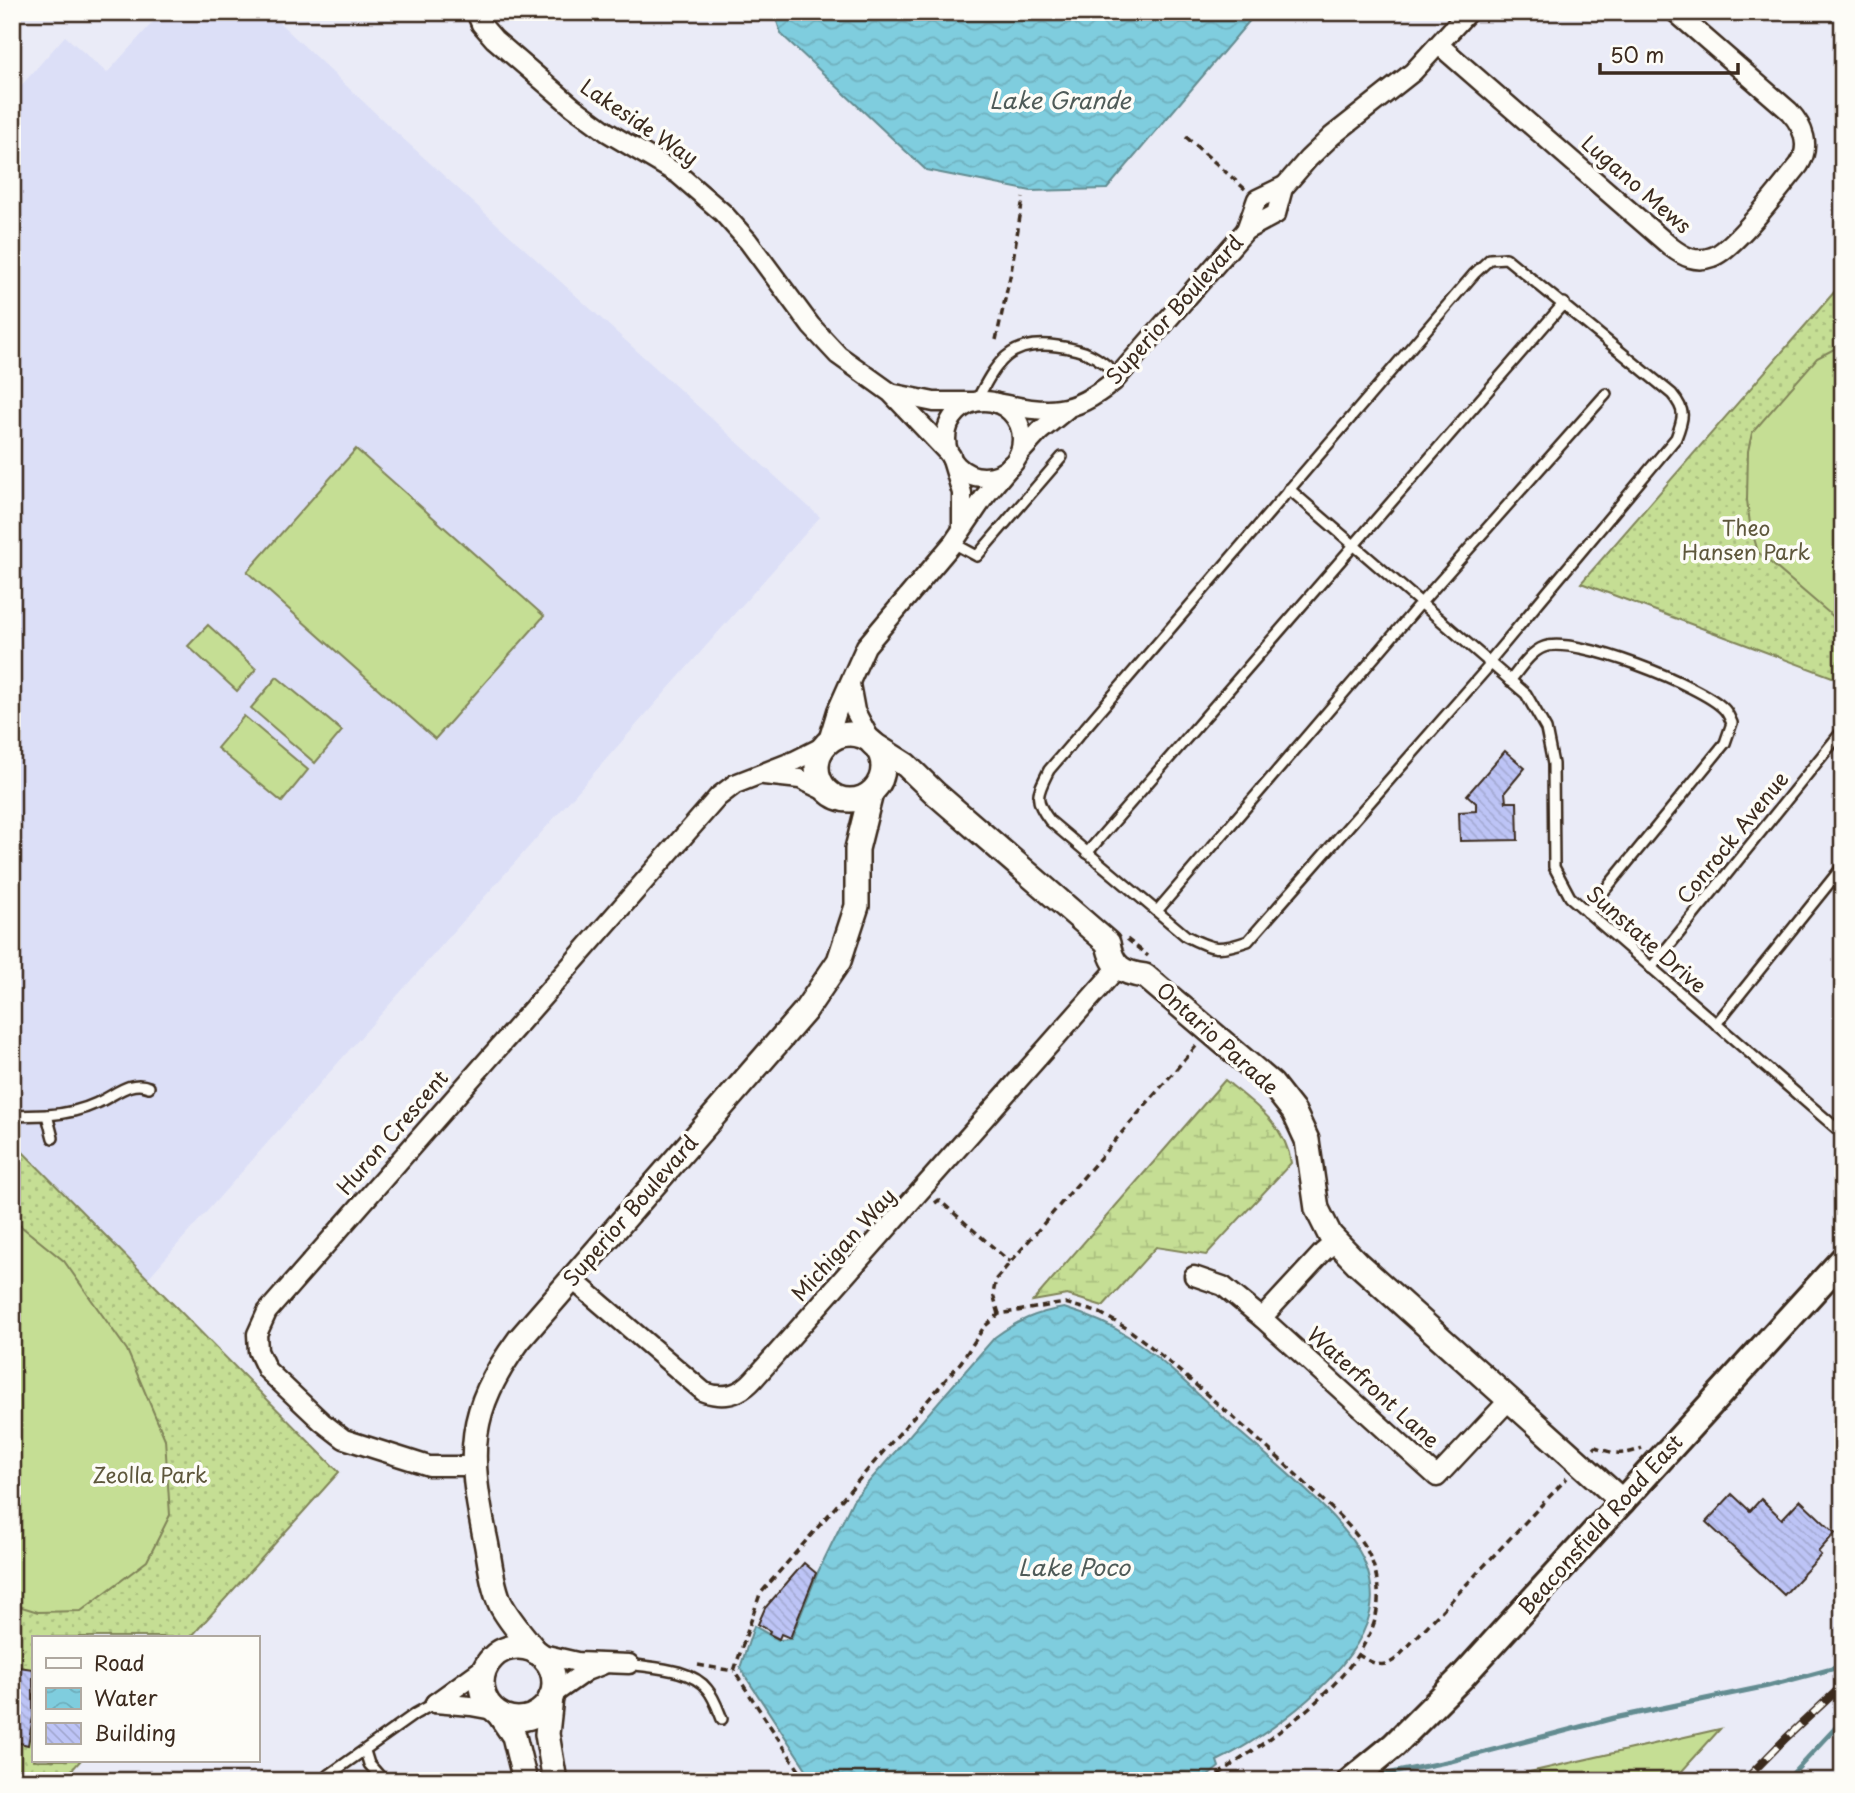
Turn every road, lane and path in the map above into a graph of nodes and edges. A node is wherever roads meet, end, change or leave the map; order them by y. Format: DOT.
graph roads {
  1 [pos="476,12"];
  2 [pos="1468,12"];
  3 [pos="1675,12"];
  4 [pos="1439,45"];
  5 [pos="1186,137"];
  6 [pos="1247,190"];
  7 [pos="1023,198"];
  8 [pos="1564,303"];
  9 [pos="996,340"];
  10 [pos="1119,376"];
  11 [pos="891,393"];
  12 [pos="1606,394"];
  13 [pos="975,402"];
  14 [pos="996,403"];
  15 [pos="1067,409"];
  16 [pos="951,457"];
  17 [pos="1062,457"];
  18 [pos="1013,462"];
  19 [pos="1289,489"];
  20 [pos="958,536"];
  21 [pos="1354,546"];
  22 [pos="1420,604"];
  23 [pos="1489,664"];
  24 [pos="1510,681"];
  25 [pos="850,684"];
  26 [pos="1843,730"];
  27 [pos="873,743"];
  28 [pos="827,744"];
  29 [pos="761,774"];
  30 [pos="872,791"];
  31 [pos="828,792"];
  32 [pos="934,793"];
  33 [pos="857,849"];
  34 [pos="1087,853"];
  35 [pos="1843,866"];
  36 [pos="1157,911"];
  37 [pos="1587,912"];
  38 [pos="1127,938"];
  39 [pos="1147,956"];
  40 [pos="1119,967"];
  41 [pos="1651,968"];
  42 [pos="1716,1024"];
  43 [pos="1210,1031"];
  44 [pos="149,1087"];
  45 [pos="47,1115"];
  46 [pos="12,1116"];
  47 [pos="1843,1134"];
  48 [pos="53,1138"];
  49 [pos="1336,1241"];
  50 [pos="1843,1259"];
  51 [pos="1194,1276"];
  52 [pos="572,1279"];
  53 [pos="999,1314"];
  54 [pos="1262,1318"];
  55 [pos="1510,1399"];
  56 [pos="1644,1448"];
  57 [pos="1581,1463"];
  58 [pos="473,1466"];
  59 [pos="1623,1502"];
  60 [pos="498,1596"];
  61 [pos="537,1653"];
  62 [pos="1357,1654"];
  63 [pos="487,1664"];
  64 [pos="620,1664"];
  65 [pos="695,1664"];
  66 [pos="734,1671"];
  67 [pos="552,1696"];
  68 [pos="435,1703"];
  69 [pos="496,1712"];
  70 [pos="722,1719"];
  71 [pos="365,1751"];
  72 [pos="329,1775"];
  73 [pos="384,1781"];
  74 [pos="525,1781"];
  75 [pos="555,1781"];
  76 [pos="806,1781"];
  77 [pos="1209,1781"];
  78 [pos="1350,1781"];
  1 -- 11 [label="street, Lakeside Way"];
  2 -- 4 [label="street, Superior Boulevard"];
  3 -- 4 [label="street, Lugano Mews"];
  4 -- 10 [label="street, Superior Boulevard"];
  5 -- 6 [label="path"];
  7 -- 9 [label="path"];
  8 -- 19 [label="lane"];
  8 -- 21 [label="lane"];
  8 -- 23 [label="lane"];
  10 -- 13 [label="lane"];
  10 -- 15 [label="street, Superior Boulevard"];
  11 -- 13 [label="street, Lakeside Way"];
  11 -- 16 [label="street, Lakeside Way"];
  12 -- 22 [label="lane"];
  13 -- 14 [label="street"];
  13 -- 16 [label="street"];
  14 -- 15 [label="street"];
  14 -- 18 [label="street"];
  15 -- 18 [label="street, Superior Boulevard"];
  16 -- 18 [label="street"];
  16 -- 20 [label="street"];
  17 -- 20 [label="lane"];
  18 -- 20 [label="street, Superior Boulevard"];
  19 -- 21 [label="lane, Sunstate Drive"];
  19 -- 34 [label="lane"];
  20 -- 25 [label="street, Superior Boulevard"];
  21 -- 22 [label="lane, Sunstate Drive"];
  21 -- 34 [label="lane"];
  22 -- 23 [label="lane, Sunstate Drive"];
  22 -- 36 [label="lane"];
  23 -- 24 [label="lane, Sunstate Drive"];
  23 -- 36 [label="lane"];
  24 -- 37 [label="lane, Sunstate Drive"];
  24 -- 37 [label="lane"];
  25 -- 27 [label="street"];
  25 -- 28 [label="street, Superior Boulevard"];
  26 -- 41 [label="lane, Conrock Avenue"];
  27 -- 28 [label="street"];
  27 -- 30 [label="street"];
  27 -- 32 [label="street"];
  28 -- 29 [label="street, Huron Crescent"];
  28 -- 31 [label="street"];
  29 -- 31 [label="street, Huron Crescent"];
  29 -- 58 [label="street, Huron Crescent"];
  30 -- 31 [label="street"];
  30 -- 32 [label="street"];
  30 -- 33 [label="street, Superior Boulevard"];
  31 -- 33 [label="street, Superior Boulevard"];
  32 -- 40 [label="street"];
  33 -- 52 [label="street, Superior Boulevard"];
  34 -- 36 [label="lane"];
  35 -- 42 [label="lane"];
  37 -- 41 [label="lane, Sunstate Drive"];
  38 -- 39 [label="path"];
  40 -- 43 [label="street, Ontario Parade"];
  40 -- 52 [label="street, Michigan Way"];
  41 -- 42 [label="lane, Sunstate Drive"];
  42 -- 47 [label="lane, Sunstate Drive"];
  43 -- 49 [label="street, Ontario Parade"];
  43 -- 53 [label="path"];
  44 -- 45 [label="lane"];
  45 -- 46 [label="lane"];
  45 -- 48 [label="lane"];
  49 -- 54 [label="street"];
  49 -- 55 [label="street, Ontario Parade"];
  50 -- 59 [label="main road, Beaconsfield Road East"];
  51 -- 54 [label="street, Waterfront Lane"];
  52 -- 58 [label="street, Superior Boulevard"];
  53 -- 62 [label="path"];
  53 -- 66 [label="path"];
  54 -- 55 [label="street, Waterfront Lane"];
  55 -- 57 [label="street, Ontario Parade"];
  56 -- 57 [label="path"];
  57 -- 59 [label="street, Ontario Parade"];
  57 -- 62 [label="path"];
  58 -- 60 [label="street, Superior Boulevard"];
  59 -- 78 [label="main road, Beaconsfield Road East"];
  60 -- 61 [label="street, Superior Boulevard"];
  60 -- 63 [label="street, Superior Boulevard"];
  61 -- 63 [label="street"];
  61 -- 64 [label="street"];
  61 -- 67 [label="street"];
  62 -- 77 [label="path"];
  63 -- 68 [label="street"];
  63 -- 69 [label="street"];
  64 -- 67 [label="street"];
  64 -- 70 [label="lane"];
  65 -- 66 [label="path"];
  66 -- 76 [label="path"];
  67 -- 69 [label="street"];
  67 -- 75 [label="street"];
  68 -- 69 [label="street"];
  68 -- 71 [label="lane"];
  69 -- 74 [label="street"];
  71 -- 72 [label="lane"];
  71 -- 73 [label="lane"];
}
